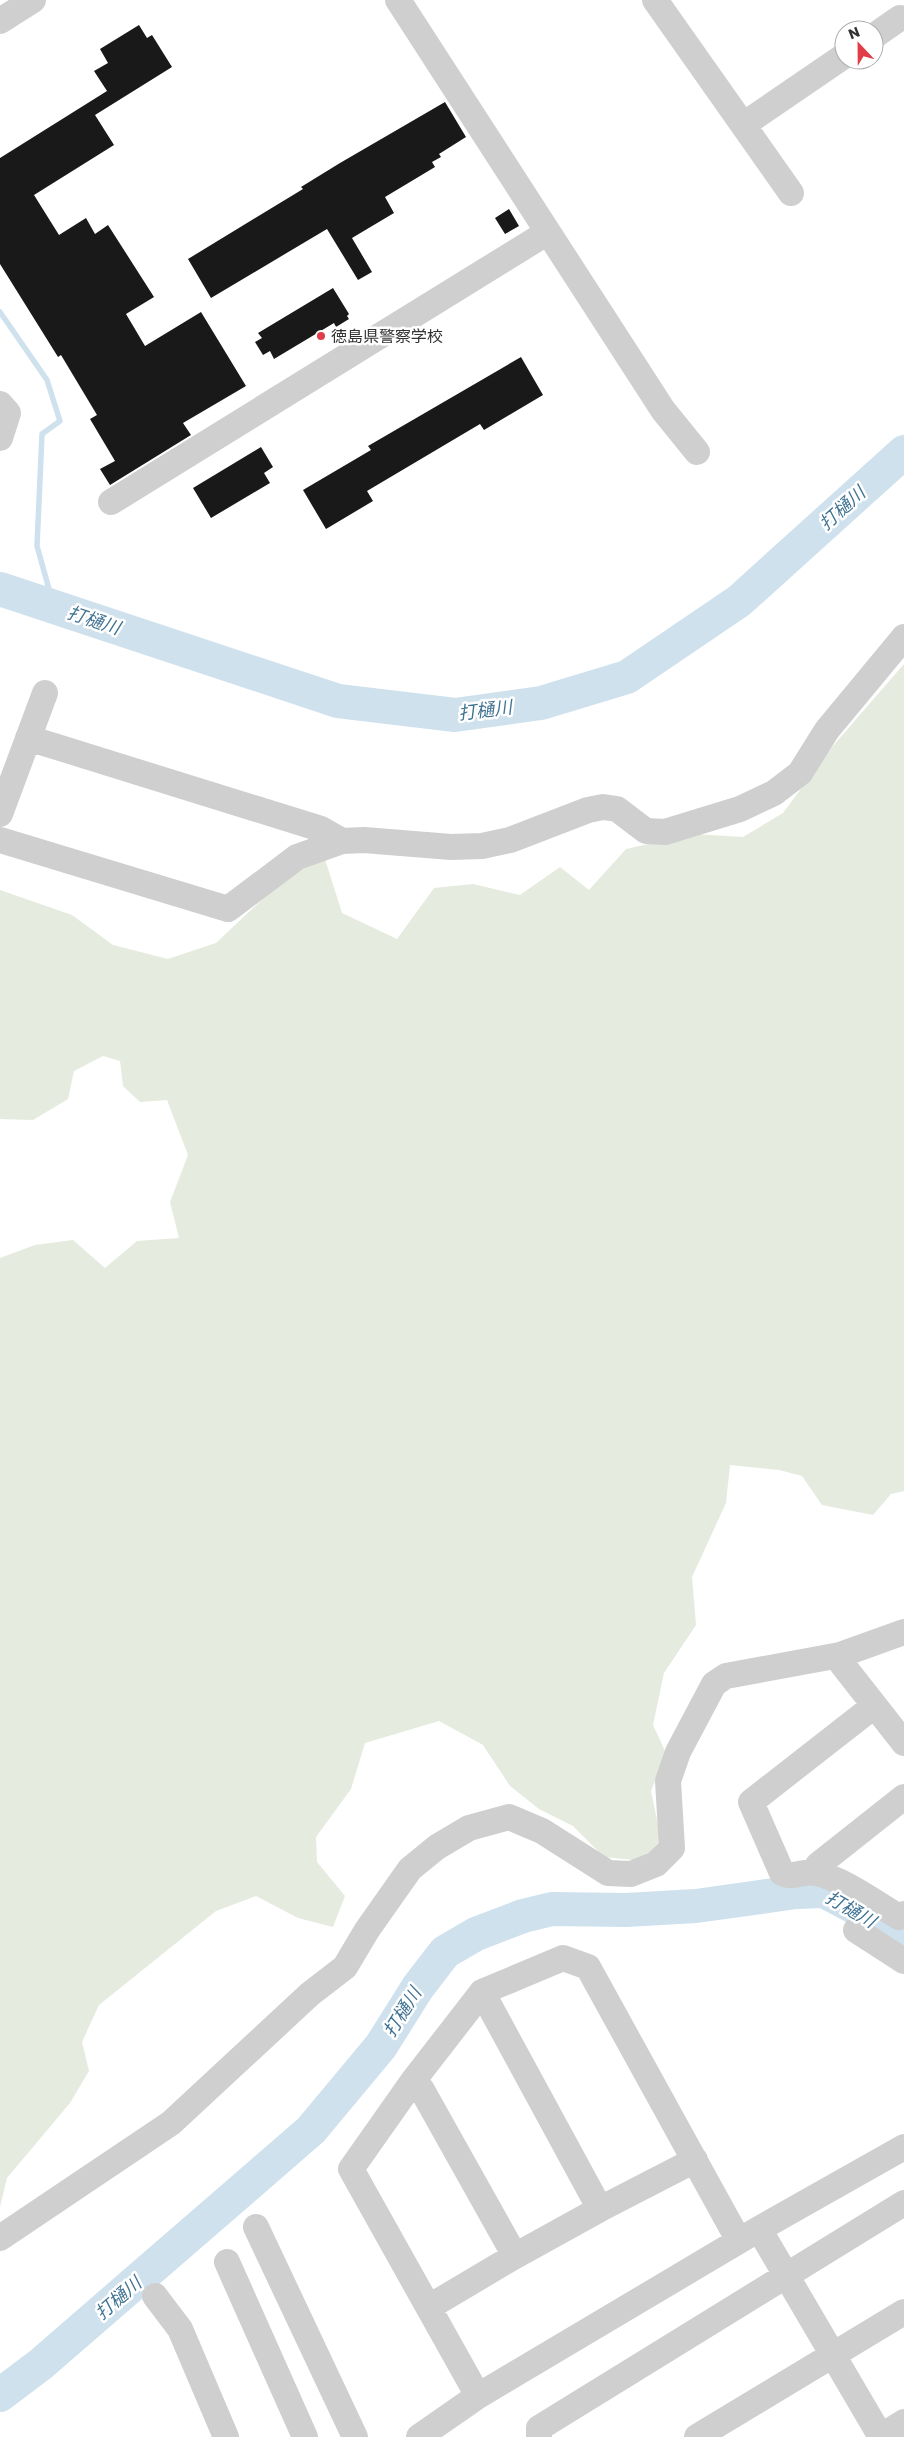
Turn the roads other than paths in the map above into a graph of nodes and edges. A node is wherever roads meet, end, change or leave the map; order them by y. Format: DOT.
graph roads {
  1 [pos="34,0"];
  2 [pos="398,0"];
  3 [pos="655,0"];
  4 [pos="897,14"];
  5 [pos="0,21"];
  6 [pos="884,26"];
  7 [pos="834,63"];
  8 [pos="743,125"];
  9 [pos="791,193"];
  10 [pos="548,232"];
  11 [pos="0,404"];
  12 [pos="0,438"];
  13 [pos="697,452"];
  14 [pos="112,502"];
  15 [pos="904,637"];
  16 [pos="45,693"];
  17 [pos="28,738"];
  18 [pos="0,814"];
  19 [pos="0,840"];
  20 [pos="342,841"];
  21 [pos="904,1632"];
  22 [pos="840,1656"];
  23 [pos="874,1706"];
  24 [pos="904,1743"];
  25 [pos="904,1796"];
  26 [pos="816,1873"];
  27 [pos="904,1914"];
  28 [pos="856,1930"];
  29 [pos="904,1961"];
  30 [pos="482,1992"];
  31 [pos="413,2081"];
  32 [pos="904,2147"];
  33 [pos="695,2160"];
  34 [pos="904,2203"];
  35 [pos="600,2209"];
  36 [pos="256,2226"];
  37 [pos="749,2235"];
  38 [pos="0,2238"];
  39 [pos="514,2256"];
  40 [pos="227,2262"];
  41 [pos="785,2275"];
  42 [pos="155,2296"];
  43 [pos="429,2307"];
  44 [pos="904,2312"];
  45 [pos="833,2355"];
  46 [pos="478,2396"];
  47 [pos="904,2422"];
  48 [pos="226,2437"];
  49 [pos="305,2437"];
  50 [pos="355,2437"];
  51 [pos="420,2437"];
  52 [pos="539,2437"];
  53 [pos="697,2437"];
  54 [pos="881,2437"];
  1 -- 5 [label="street"];
  2 -- 10 [label="street"];
  3 -- 8 [label="street"];
  4 -- 6 [label="street"];
  7 -- 8 [label="street"];
  8 -- 9 [label="street"];
  10 -- 13 [label="street"];
  10 -- 14 [label="street"];
  11 -- 12 [label="street"];
  15 -- 20 [label="street"];
  16 -- 17 [label="street"];
  17 -- 18 [label="street"];
  17 -- 20 [label="street"];
  19 -- 20 [label="street"];
  21 -- 22 [label="street"];
  22 -- 23 [label="street"];
  22 -- 38 [label="street"];
  23 -- 24 [label="street"];
  23 -- 26 [label="street"];
  25 -- 26 [label="street"];
  26 -- 27 [label="street"];
  28 -- 29 [label="street"];
  30 -- 31 [label="street"];
  30 -- 33 [label="street"];
  30 -- 35 [label="street"];
  31 -- 39 [label="street"];
  31 -- 43 [label="street"];
  32 -- 37 [label="street"];
  33 -- 35 [label="street"];
  33 -- 37 [label="street"];
  34 -- 41 [label="street"];
  35 -- 39 [label="street"];
  36 -- 50 [label="street"];
  37 -- 41 [label="street"];
  37 -- 46 [label="street"];
  39 -- 43 [label="street"];
  40 -- 49 [label="street"];
  41 -- 45 [label="street"];
  41 -- 52 [label="street"];
  42 -- 48 [label="street"];
  43 -- 46 [label="street"];
  44 -- 45 [label="street"];
  45 -- 53 [label="street"];
  45 -- 54 [label="street"];
  46 -- 51 [label="street"];
  47 -- 54 [label="street"];
}
